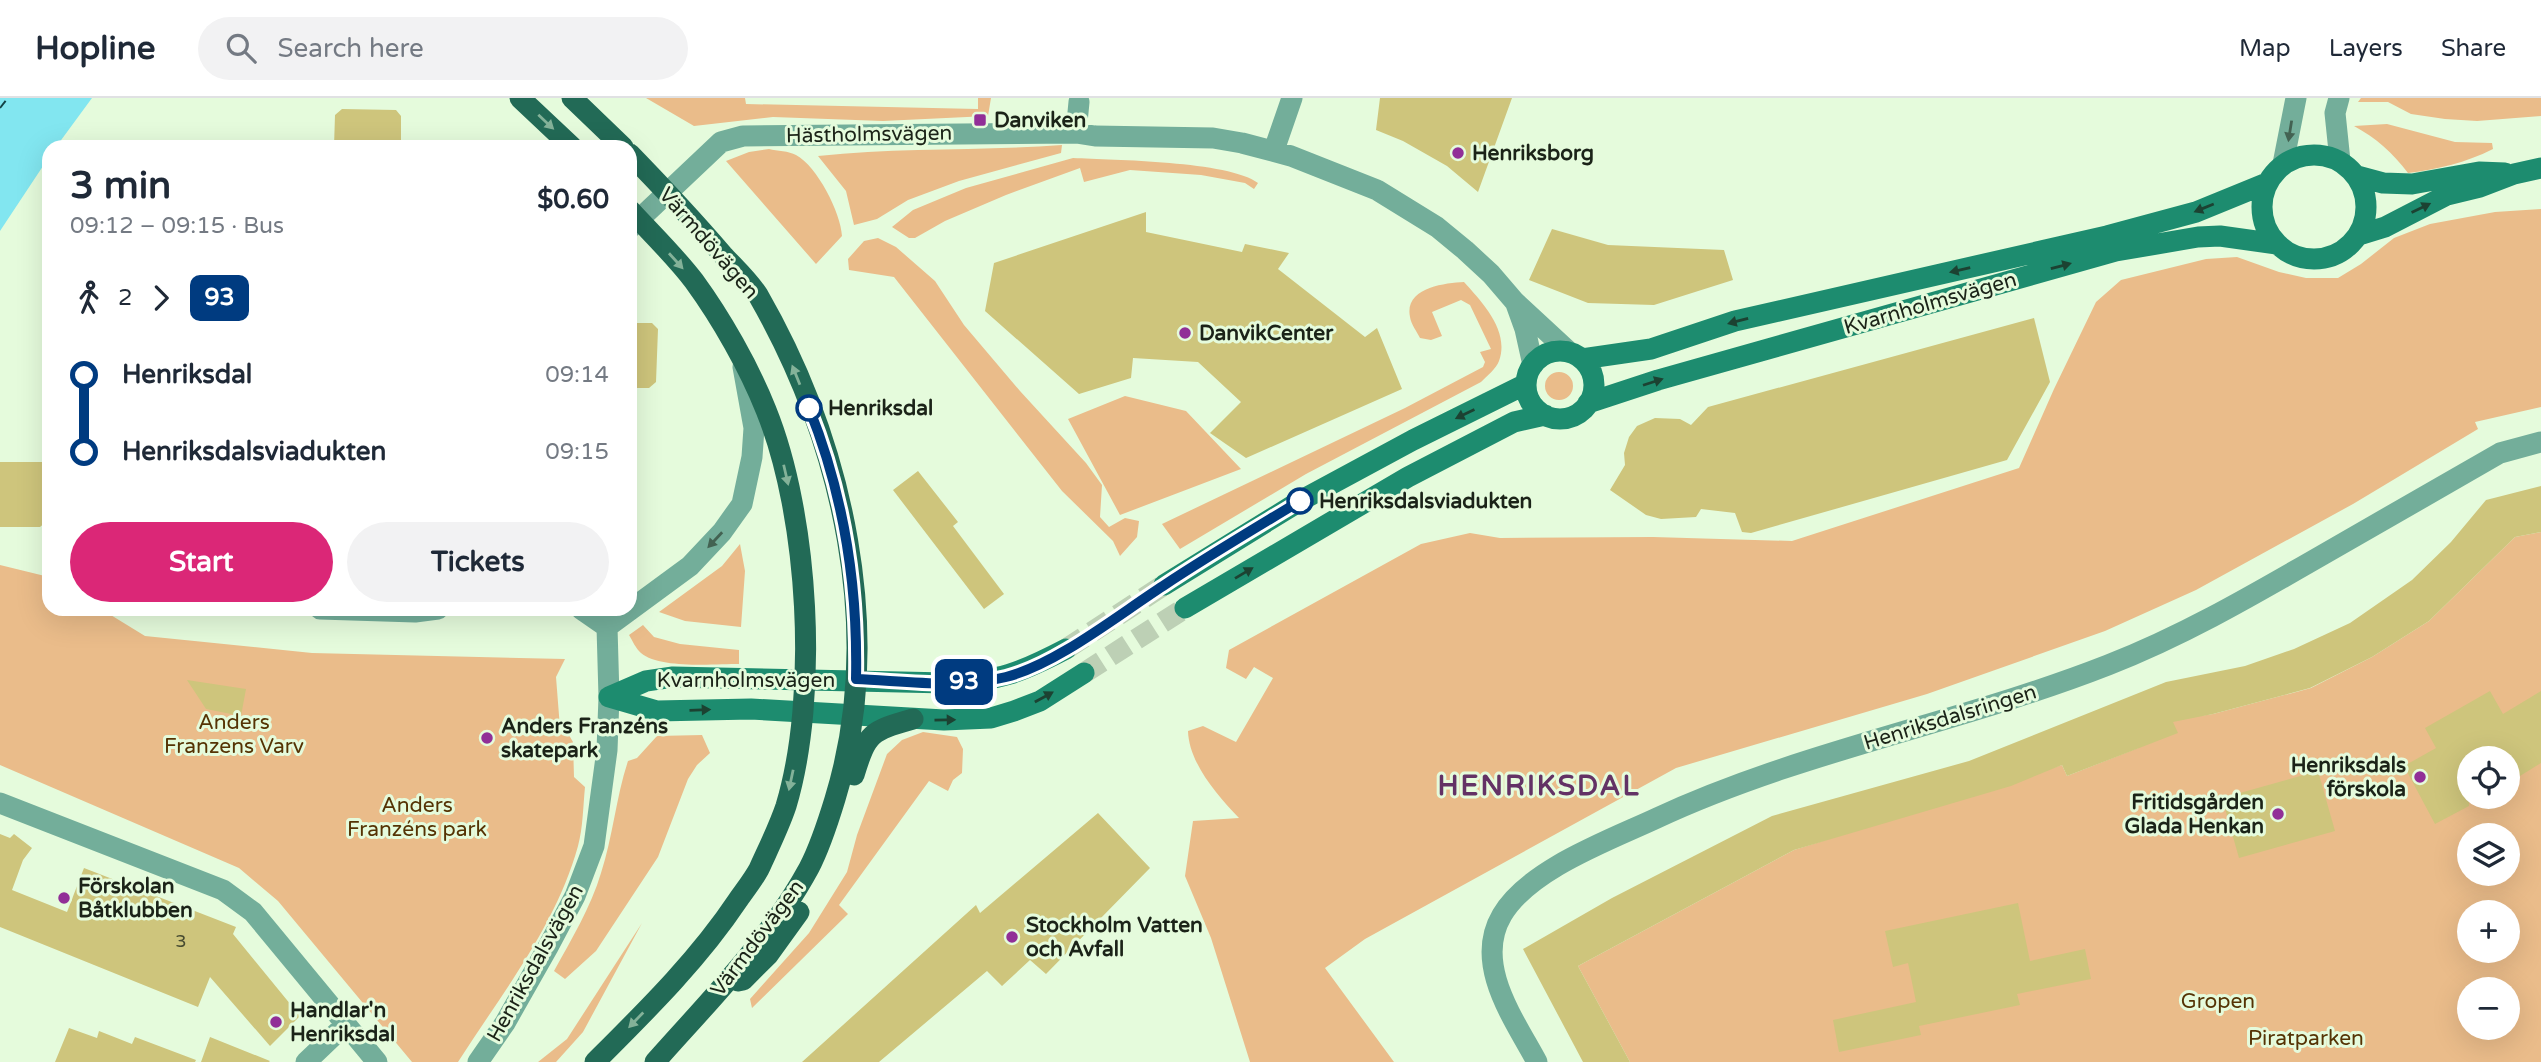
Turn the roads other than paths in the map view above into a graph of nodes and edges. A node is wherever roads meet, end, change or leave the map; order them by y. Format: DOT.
graph roads {
  1 [pos="520,98"];
  2 [pos="572,98"];
  3 [pos="1292,98"];
  4 [pos="2296,98"];
  5 [pos="2339,98"];
  6 [pos="1079,102"];
  7 [pos="1076,133"];
  8 [pos="565,140"];
  9 [pos="616,140"];
  10 [pos="1273,149"];
  11 [pos="2340,160"];
  12 [pos="637,161"];
  13 [pos="2283,164"];
  14 [pos="2541,168"];
  15 [pos="2514,174"];
  16 [pos="2357,176"];
  17 [pos="2267,183"];
  18 [pos="637,218"];
  19 [pos="637,221"];
  20 [pos="2359,235"];
  21 [pos="2277,244"];
  22 [pos="1515,302"];
  23 [pos="1575,355"];
  24 [pos="741,360"];
  25 [pos="1529,374"];
  26 [pos="1588,403"];
  27 [pos="1545,415"];
  28 [pos="2541,442"];
  29 [pos="1164,585"];
  30 [pos="637,605"];
  31 [pos="1185,608"];
  32 [pos="590,616"];
  33 [pos="622,616"];
  34 [pos="607,627"];
  35 [pos="1066,649"];
  36 [pos="1084,673"];
  37 [pos="804,679"];
  38 [pos="856,679"];
  39 [pos="609,697"];
  40 [pos="802,712"];
  41 [pos="853,715"];
  42 [pos="913,719"];
  43 [pos="0,803"];
  44 [pos="722,986"];
  45 [pos="346,1024"];
  46 [pos="306,1062"];
  47 [pos="377,1062"];
  48 [pos="478,1062"];
  49 [pos="595,1062"];
  50 [pos="655,1062"];
  51 [pos="1537,1062"];
  1 -- 8 [label="main road, one-way"];
  2 -- 9 [label="main road"];
  3 -- 10 [label="street"];
  4 -- 13 [label="street, one-way"];
  5 -- 11 [label="street"];
  6 -- 7 [label="street"];
  7 -- 10 [label="street, Hästholmsvägen"];
  7 -- 19 [label="street, Hästholmsvägen"];
  10 -- 22 [label="street, Hästholmsvägen"];
  11 -- 13 [label="street"];
  11 -- 16 [label="street"];
  38 -- 12 [label="main road, Värmdövägen, one-way"];
  13 -- 17 [label="street, Kvarnholmsvägen"];
  14 -- 15 [label="street, Kvarnholmsvägen"];
  15 -- 16 [label="street, Kvarnholmsvägen"];
  20 -- 15 [label="street, Kvarnholmsvägen, one-way"];
  16 -- 20 [label="street"];
  17 -- 21 [label="street"];
  17 -- 23 [label="street, Kvarnholmsvägen, one-way"];
  18 -- 24 [label="main road, Värmdövägen, one-way"];
  20 -- 21 [label="street, Kvarnholmsvägen"];
  26 -- 21 [label="street, Kvarnholmsvägen, one-way"];
  22 -- 23 [label="street, Hästholmsvägen"];
  22 -- 25 [label="street, Hästholmsvägen"];
  23 -- 25 [label="street"];
  23 -- 26 [label="street"];
  24 -- 30 [label="street, one-way"];
  24 -- 37 [label="main road, Värmdövägen, one-way"];
  25 -- 27 [label="street"];
  25 -- 29 [label="street, one-way"];
  26 -- 27 [label="street"];
  31 -- 27 [label="street, one-way"];
  28 -- 51 [label="street, Henriksdalsringen"];
  32 -- 34 [label="street"];
  33 -- 34 [label="street, one-way"];
  34 -- 39 [label="street"];
  35 -- 38 [label="street, Kvarnholmsvägen"];
  42 -- 36 [label="street, Kvarnholmsvägen, one-way"];
  37 -- 38 [label="street, Kvarnholmsvägen"];
  37 -- 39 [label="street, Kvarnholmsvägen"];
  37 -- 40 [label="main road, Värmdövägen"];
  38 -- 41 [label="main road, Värmdövägen"];
  39 -- 40 [label="street, Kvarnholmsvägen, one-way"];
  39 -- 48 [label="street, Henriksdalsvägen"];
  40 -- 41 [label="street, Kvarnholmsvägen"];
  40 -- 49 [label="main road, Värmdövägen, one-way"];
  41 -- 42 [label="street, Kvarnholmsvägen"];
  41 -- 44 [label="main road, Värmdövägen"];
  42 -- 44 [label="main road"];
  43 -- 45 [label="street"];
  44 -- 50 [label="main road, Värmdövägen"];
  45 -- 46 [label="street"];
  45 -- 47 [label="street"];
}
